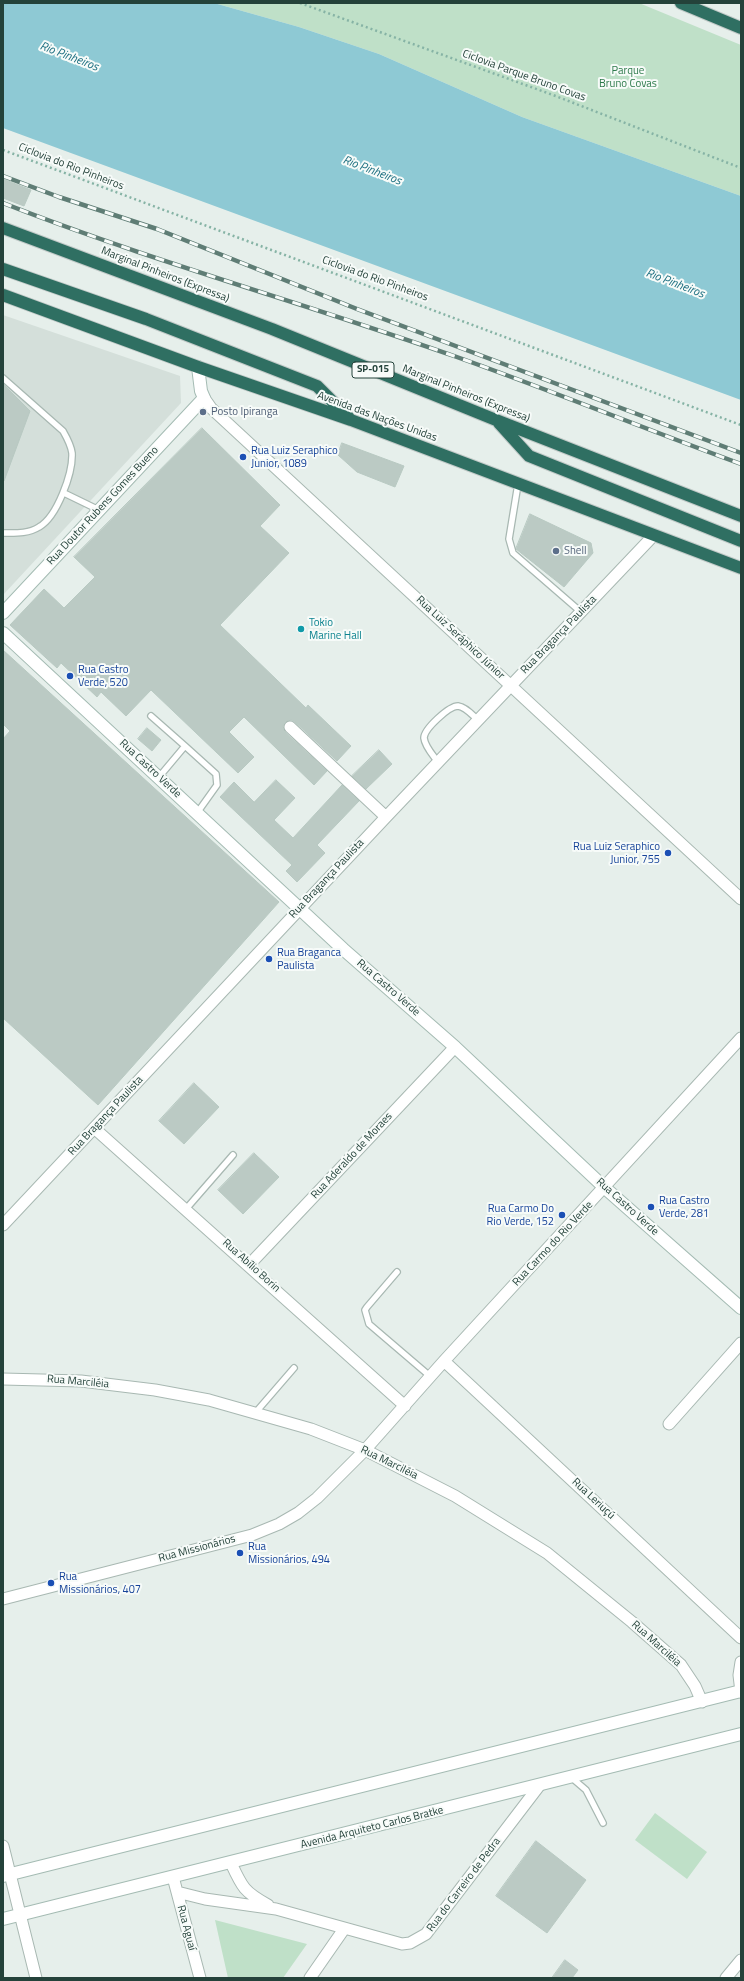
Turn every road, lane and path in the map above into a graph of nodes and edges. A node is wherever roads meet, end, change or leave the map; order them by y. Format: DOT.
graph roads {
  1 [pos="300,3"];
  2 [pos="682,3"];
  3 [pos="741,21"];
  4 [pos="741,28"];
  5 [pos="3,150"];
  6 [pos="741,168"];
  7 [pos="3,228"];
  8 [pos="3,269"];
  9 [pos="3,295"];
  10 [pos="198,367"];
  11 [pos="3,378"];
  12 [pos="204,398"];
  13 [pos="351,420"];
  14 [pos="496,420"];
  15 [pos="741,425"];
  16 [pos="518,483"];
  17 [pos="64,493"];
  18 [pos="100,510"];
  19 [pos="741,516"];
  20 [pos="3,533"];
  21 [pos="654,535"];
  22 [pos="741,541"];
  23 [pos="741,568"];
  24 [pos="581,612"];
  25 [pos="3,613"];
  26 [pos="3,632"];
  27 [pos="511,686"];
  28 [pos="150,716"];
  29 [pos="478,720"];
  30 [pos="290,727"];
  31 [pos="185,746"];
  32 [pos="438,762"];
  33 [pos="159,777"];
  34 [pos="197,814"];
  35 [pos="386,817"];
  36 [pos="741,899"];
  37 [pos="300,909"];
  38 [pos="741,1038"];
  39 [pos="455,1047"];
  40 [pos="94,1128"];
  41 [pos="233,1156"];
  42 [pos="605,1188"];
  43 [pos="186,1210"];
  44 [pos="3,1225"];
  45 [pos="249,1264"];
  46 [pos="397,1272"];
  47 [pos="741,1308"];
  48 [pos="741,1343"];
  49 [pos="444,1361"];
  50 [pos="294,1368"];
  51 [pos="431,1377"];
  52 [pos="3,1379"];
  53 [pos="405,1406"];
  54 [pos="256,1412"];
  55 [pos="669,1424"];
  56 [pos="365,1450"];
  57 [pos="3,1600"];
  58 [pos="741,1638"];
  59 [pos="741,1662"];
  60 [pos="741,1692"];
  61 [pos="702,1702"];
  62 [pos="741,1734"];
  63 [pos="572,1778"];
  64 [pos="539,1786"];
  65 [pos="603,1823"];
  66 [pos="3,1846"];
  67 [pos="230,1863"];
  68 [pos="7,1875"];
  69 [pos="173,1877"];
  70 [pos="176,1892"];
  71 [pos="276,1909"];
  72 [pos="20,1915"];
  73 [pos="3,1919"];
  74 [pos="344,1929"];
  75 [pos="741,1960"];
  76 [pos="36,1978"];
  77 [pos="200,1978"];
  78 [pos="310,1978"];
  79 [pos="726,1978"];
  1 -- 6 [label="path, Ciclovia Parque Bruno Covas"];
  2 -- 3 [label="highway"];
  2 -- 4 [label="highway"];
  5 -- 15 [label="path, Ciclovia do Rio Pinheiros"];
  7 -- 14 [label="highway, Marginal Pinheiros (Expressa) / SP-015"];
  8 -- 13 [label="highway"];
  9 -- 10 [label="highway, Avenida das Nações Unidas"];
  10 -- 12 [label="main road, Rua Luiz Seráphico Júnior"];
  10 -- 13 [label="highway, Avenida das Nações Unidas"];
  11 -- 17 [label="lane"];
  12 -- 18 [label="main road, Rua Doutor Rubens Gomes Bueno"];
  12 -- 27 [label="street, Rua Luiz Seráphico Júnior"];
  13 -- 16 [label="highway, Avenida das Nações Unidas"];
  14 -- 19 [label="highway, Marginal Pinheiros (Expressa) / SP-015"];
  14 -- 22 [label="highway"];
  16 -- 21 [label="highway, Avenida das Nações Unidas"];
  16 -- 24 [label="lane"];
  17 -- 18 [label="lane"];
  17 -- 20 [label="lane"];
  18 -- 25 [label="main road, Rua Doutor Rubens Gomes Bueno"];
  21 -- 23 [label="highway, Avenida das Nações Unidas"];
  21 -- 24 [label="street, Rua Bragança Paulista"];
  24 -- 27 [label="street, Rua Bragança Paulista"];
  26 -- 33 [label="main road, Rua Castro Verde"];
  27 -- 29 [label="street, Rua Bragança Paulista"];
  27 -- 36 [label="street, Rua Luiz Seráphico Júnior"];
  28 -- 31 [label="lane"];
  29 -- 32 [label="street, Rua Bragança Paulista"];
  29 -- 32 [label="lane"];
  30 -- 35 [label="street"];
  31 -- 33 [label="lane"];
  31 -- 34 [label="lane"];
  32 -- 35 [label="street, Rua Bragança Paulista"];
  33 -- 34 [label="main road, Rua Castro Verde"];
  34 -- 37 [label="main road, Rua Castro Verde"];
  35 -- 37 [label="street, Rua Bragança Paulista"];
  37 -- 39 [label="main road, Rua Castro Verde"];
  37 -- 40 [label="street, Rua Bragança Paulista"];
  38 -- 42 [label="street, Rua Carmo do Rio Verde"];
  39 -- 42 [label="main road, Rua Castro Verde"];
  39 -- 45 [label="street, Rua Aderaldo de Moraes"];
  40 -- 43 [label="street, Rua Abílio Borin"];
  40 -- 44 [label="street, Rua Bragança Paulista"];
  41 -- 43 [label="lane"];
  42 -- 47 [label="main road, Rua Castro Verde"];
  42 -- 49 [label="street, Rua Carmo do Rio Verde"];
  43 -- 45 [label="street, Rua Abílio Borin"];
  45 -- 53 [label="street, Rua Abílio Borin"];
  46 -- 51 [label="lane"];
  48 -- 55 [label="street"];
  49 -- 51 [label="street, Rua Carmo do Rio Verde"];
  49 -- 58 [label="street, Rua Leriuçú"];
  50 -- 54 [label="lane"];
  51 -- 53 [label="street, Rua Carmo do Rio Verde"];
  52 -- 54 [label="street, Rua Marciléia"];
  53 -- 56 [label="street, Rua Carmo do Rio Verde"];
  54 -- 56 [label="street, Rua Marciléia"];
  56 -- 57 [label="street, Rua Missionários"];
  56 -- 61 [label="street, Rua Marciléia"];
  59 -- 60 [label="street"];
  60 -- 61 [label="main road"];
  61 -- 68 [label="main road"];
  62 -- 63 [label="main road, Avenida Arquiteto Carlos Bratke"];
  63 -- 64 [label="main road, Avenida Arquiteto Carlos Bratke"];
  63 -- 65 [label="lane"];
  64 -- 67 [label="main road, Avenida Arquiteto Carlos Bratke"];
  64 -- 74 [label="street, Rua do Carreiro de Pedra"];
  66 -- 68 [label="street"];
  67 -- 69 [label="main road, Avenida Arquiteto Carlos Bratke"];
  67 -- 71 [label="street, Rua do Carreiro de Pedra"];
  68 -- 72 [label="street"];
  69 -- 70 [label="street, Rua Aguaí"];
  69 -- 72 [label="main road, Avenida Arquiteto Carlos Bratke"];
  70 -- 71 [label="street, Rua do Carreiro de Pedra"];
  70 -- 77 [label="street, Rua Aguaí"];
  71 -- 74 [label="street, Rua do Carreiro de Pedra"];
  72 -- 73 [label="main road, Avenida Arquiteto Carlos Bratke"];
  72 -- 76 [label="street"];
  74 -- 78 [label="street"];
  75 -- 79 [label="street"];
}
